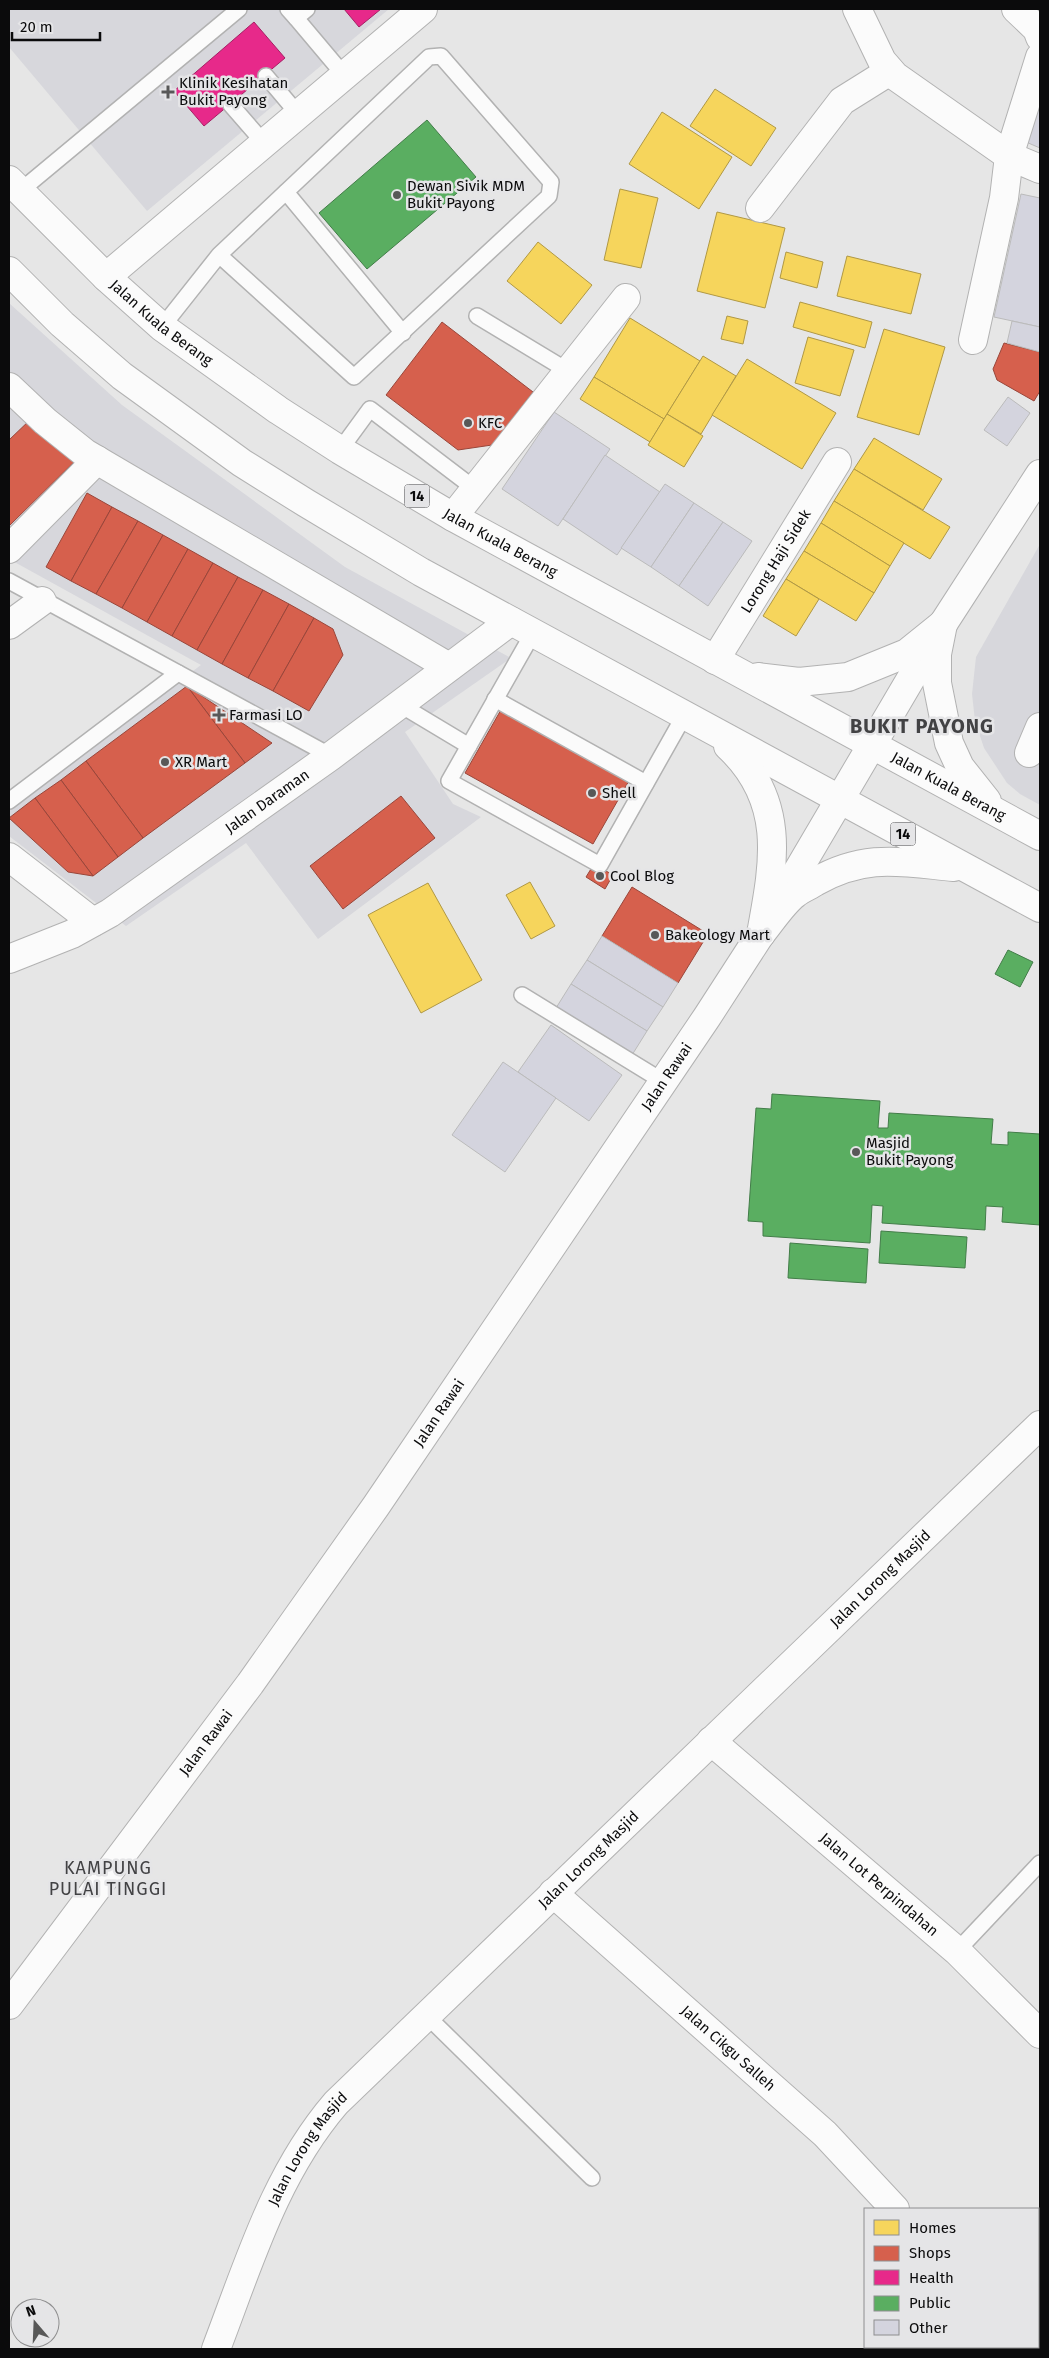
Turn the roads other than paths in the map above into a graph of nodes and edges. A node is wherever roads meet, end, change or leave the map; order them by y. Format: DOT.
graph roads {
  1 [pos="239,9"];
  2 [pos="422,9"];
  3 [pos="857,9"];
  4 [pos="1016,9"];
  5 [pos="297,12"];
  6 [pos="1040,37"];
  7 [pos="1040,57"];
  8 [pos="890,71"];
  9 [pos="344,75"];
  10 [pos="266,76"];
  11 [pos="231,105"];
  12 [pos="298,114"];
  13 [pos="264,143"];
  14 [pos="1009,156"];
  15 [pos="1040,169"];
  16 [pos="14,186"];
  17 [pos="286,192"];
  18 [pos="760,208"];
  19 [pos="220,255"];
  20 [pos="9,271"];
  21 [pos="106,277"];
  22 [pos="626,298"];
  23 [pos="477,316"];
  24 [pos="162,327"];
  25 [pos="403,333"];
  26 [pos="974,340"];
  27 [pos="568,371"];
  28 [pos="9,387"];
  29 [pos="340,450"];
  30 [pos="97,460"];
  31 [pos="837,462"];
  32 [pos="1037,486"];
  33 [pos="475,489"];
  34 [pos="453,517"];
  35 [pos="9,549"];
  36 [pos="9,582"];
  37 [pos="42,600"];
  38 [pos="943,624"];
  39 [pos="9,625"];
  40 [pos="522,627"];
  41 [pos="715,660"];
  42 [pos="449,667"];
  43 [pos="178,673"];
  44 [pos="742,675"];
  45 [pos="495,698"];
  46 [pos="399,704"];
  47 [pos="684,716"];
  48 [pos="1040,727"];
  49 [pos="711,730"];
  50 [pos="872,745"];
  51 [pos="469,746"];
  52 [pos="1029,753"];
  53 [pos="331,756"];
  54 [pos="646,783"];
  55 [pos="840,800"];
  56 [pos="9,801"];
  57 [pos="997,812"];
  58 [pos="1040,836"];
  59 [pos="9,857"];
  60 [pos="966,868"];
  61 [pos="1040,908"];
  62 [pos="93,922"];
  63 [pos="760,935"];
  64 [pos="9,960"];
  65 [pos="522,995"];
  66 [pos="664,1082"];
  67 [pos="1040,1425"];
  68 [pos="712,1741"];
  69 [pos="1040,1863"];
  70 [pos="554,1893"];
  71 [pos="957,1951"];
  72 [pos="9,2005"];
  73 [pos="427,2016"];
  74 [pos="1040,2034"];
  75 [pos="592,2178"];
  76 [pos="894,2208"];
  77 [pos="216,2349"];
  1 -- 16 [label="lane"];
  2 -- 9 [label="main road"];
  3 -- 8 [label="main road"];
  4 -- 6 [label="main road"];
  5 -- 9 [label="lane"];
  7 -- 14 [label="main road"];
  8 -- 14 [label="main road"];
  8 -- 18 [label="main road"];
  9 -- 12 [label="main road"];
  10 -- 12 [label="lane"];
  11 -- 13 [label="lane"];
  12 -- 13 [label="main road"];
  13 -- 21 [label="main road"];
  14 -- 15 [label="main road"];
  14 -- 26 [label="main road"];
  16 -- 21 [label="main road, Jalan Kuala Berang / 14"];
  17 -- 19 [label="lane"];
  17 -- 25 [label="lane"];
  17 -- 25 [label="lane"];
  19 -- 24 [label="lane"];
  19 -- 25 [label="lane"];
  20 -- 40 [label="main road, 14"];
  21 -- 24 [label="main road, Jalan Kuala Berang / 14"];
  22 -- 27 [label="main road"];
  23 -- 27 [label="lane"];
  24 -- 29 [label="main road, Jalan Kuala Berang / 14"];
  27 -- 33 [label="main road"];
  28 -- 30 [label="main road"];
  29 -- 33 [label="lane"];
  29 -- 34 [label="main road, Jalan Kuala Berang / 14"];
  30 -- 35 [label="main road"];
  30 -- 42 [label="main road"];
  31 -- 41 [label="main road, Lorong Haji Sidek"];
  32 -- 38 [label="main road"];
  33 -- 34 [label="main road"];
  34 -- 41 [label="main road, Jalan Kuala Berang / 14"];
  36 -- 37 [label="lane"];
  37 -- 39 [label="main road"];
  37 -- 43 [label="lane"];
  38 -- 44 [label="main road"];
  38 -- 50 [label="main road, Jalan Rawai"];
  38 -- 57 [label="main road"];
  40 -- 42 [label="main road, Jalan Daraman"];
  40 -- 45 [label="lane"];
  40 -- 47 [label="main road, 14"];
  41 -- 44 [label="main road, Jalan Kuala Berang / 14"];
  42 -- 46 [label="main road, Jalan Daraman"];
  43 -- 53 [label="lane"];
  43 -- 56 [label="lane"];
  44 -- 50 [label="main road, Jalan Kuala Berang / 14"];
  45 -- 51 [label="lane"];
  45 -- 54 [label="lane"];
  46 -- 51 [label="lane"];
  46 -- 53 [label="main road, Jalan Daraman"];
  47 -- 49 [label="main road, 14"];
  47 -- 54 [label="lane"];
  48 -- 52 [label="main road"];
  49 -- 55 [label="main road, 14"];
  49 -- 63 [label="main road"];
  50 -- 55 [label="main road, Jalan Rawai"];
  50 -- 57 [label="main road, Jalan Kuala Berang / 14"];
  51 -- 54 [label="lane"];
  53 -- 62 [label="main road, Jalan Daraman"];
  55 -- 60 [label="main road, 14"];
  55 -- 63 [label="main road, Jalan Rawai"];
  57 -- 58 [label="main road, Jalan Kuala Berang / 14"];
  59 -- 62 [label="main road"];
  60 -- 61 [label="main road, 14"];
  60 -- 63 [label="main road"];
  62 -- 64 [label="main road, Jalan Daraman"];
  63 -- 66 [label="main road, Jalan Rawai"];
  65 -- 66 [label="lane"];
  66 -- 72 [label="main road, Jalan Rawai"];
  67 -- 68 [label="main road, Jalan Lorong Masjid"];
  68 -- 70 [label="main road, Jalan Lorong Masjid"];
  68 -- 71 [label="main road, Jalan Lot Perpindahan"];
  69 -- 71 [label="lane"];
  70 -- 73 [label="main road, Jalan Lorong Masjid"];
  70 -- 76 [label="main road, Jalan Cikgu Salleh"];
  71 -- 74 [label="main road, Jalan Lot Perpindahan"];
  73 -- 75 [label="lane"];
  73 -- 77 [label="main road, Jalan Lorong Masjid"];
}
